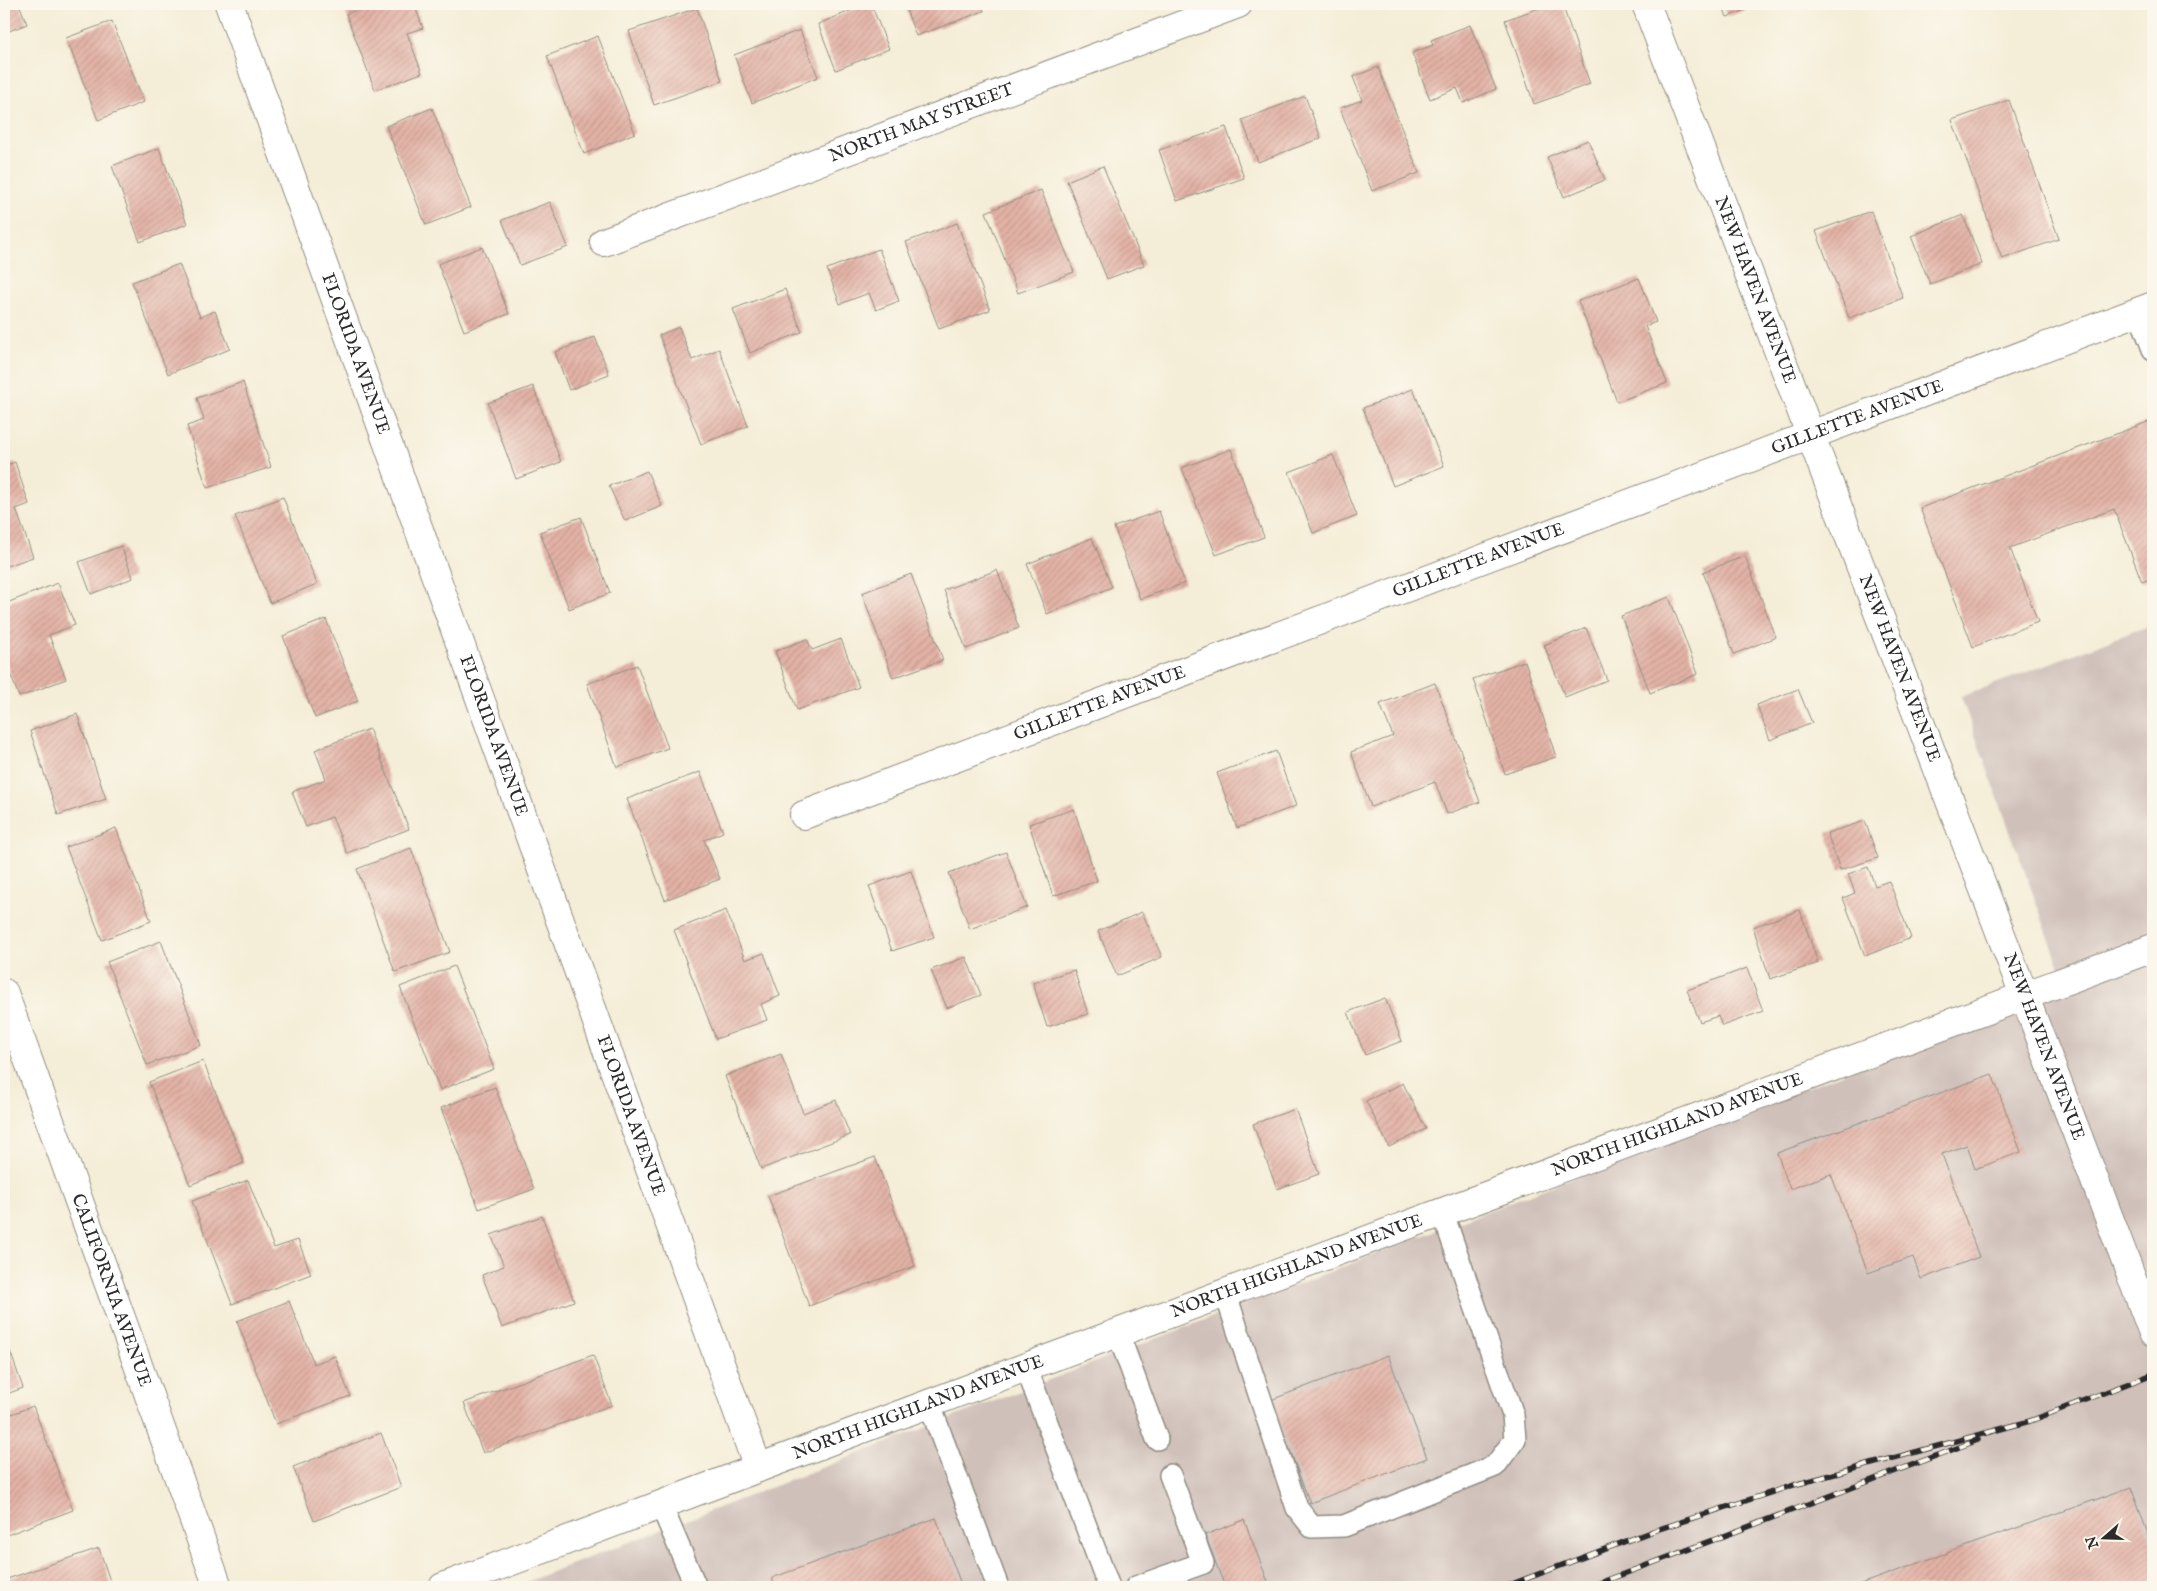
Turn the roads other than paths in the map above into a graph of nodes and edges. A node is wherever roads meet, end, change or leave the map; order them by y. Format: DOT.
graph roads {
  1 [pos="228,4"];
  2 [pos="1238,4"];
  3 [pos="1646,4"];
  4 [pos="604,242"];
  5 [pos="2146,309"];
  6 [pos="2153,349"];
  7 [pos="1811,436"];
  8 [pos="804,815"];
  9 [pos="2153,948"];
  10 [pos="4,993"];
  11 [pos="2024,996"];
  12 [pos="1442,1211"];
  13 [pos="1226,1292"];
  14 [pos="1118,1333"];
  15 [pos="2153,1333"];
  16 [pos="1026,1367"];
  17 [pos="929,1403"];
  18 [pos="1157,1439"];
  19 [pos="758,1468"];
  20 [pos="1170,1475"];
  21 [pos="661,1505"];
  22 [pos="218,1587"];
  23 [pos="443,1587"];
  24 [pos="696,1587"];
  25 [pos="998,1587"];
  26 [pos="1109,1587"];
  27 [pos="1136,1587"];
  1 -- 19 [label="street, FLORIDA AVENUE"];
  2 -- 4 [label="street, NORTH MAY STREET"];
  3 -- 7 [label="street, NEW HAVEN AVENUE"];
  5 -- 6 [label="lane"];
  5 -- 7 [label="street, GILLETTE AVENUE"];
  7 -- 8 [label="street, GILLETTE AVENUE"];
  7 -- 11 [label="street, NEW HAVEN AVENUE"];
  9 -- 11 [label="street, NORTH HIGHLAND AVENUE"];
  10 -- 22 [label="street, CALIFORNIA AVENUE"];
  11 -- 12 [label="street, NORTH HIGHLAND AVENUE"];
  11 -- 15 [label="street, NEW HAVEN AVENUE"];
  12 -- 13 [label="street, NORTH HIGHLAND AVENUE"];
  12 -- 13 [label="lane"];
  13 -- 14 [label="street, NORTH HIGHLAND AVENUE"];
  14 -- 16 [label="street, NORTH HIGHLAND AVENUE"];
  14 -- 18 [label="lane"];
  16 -- 17 [label="street, NORTH HIGHLAND AVENUE"];
  16 -- 26 [label="lane"];
  17 -- 19 [label="street, NORTH HIGHLAND AVENUE"];
  17 -- 25 [label="lane"];
  19 -- 21 [label="street, NORTH HIGHLAND AVENUE"];
  20 -- 27 [label="lane"];
  21 -- 23 [label="street, NORTH HIGHLAND AVENUE"];
  21 -- 24 [label="lane"];
}
